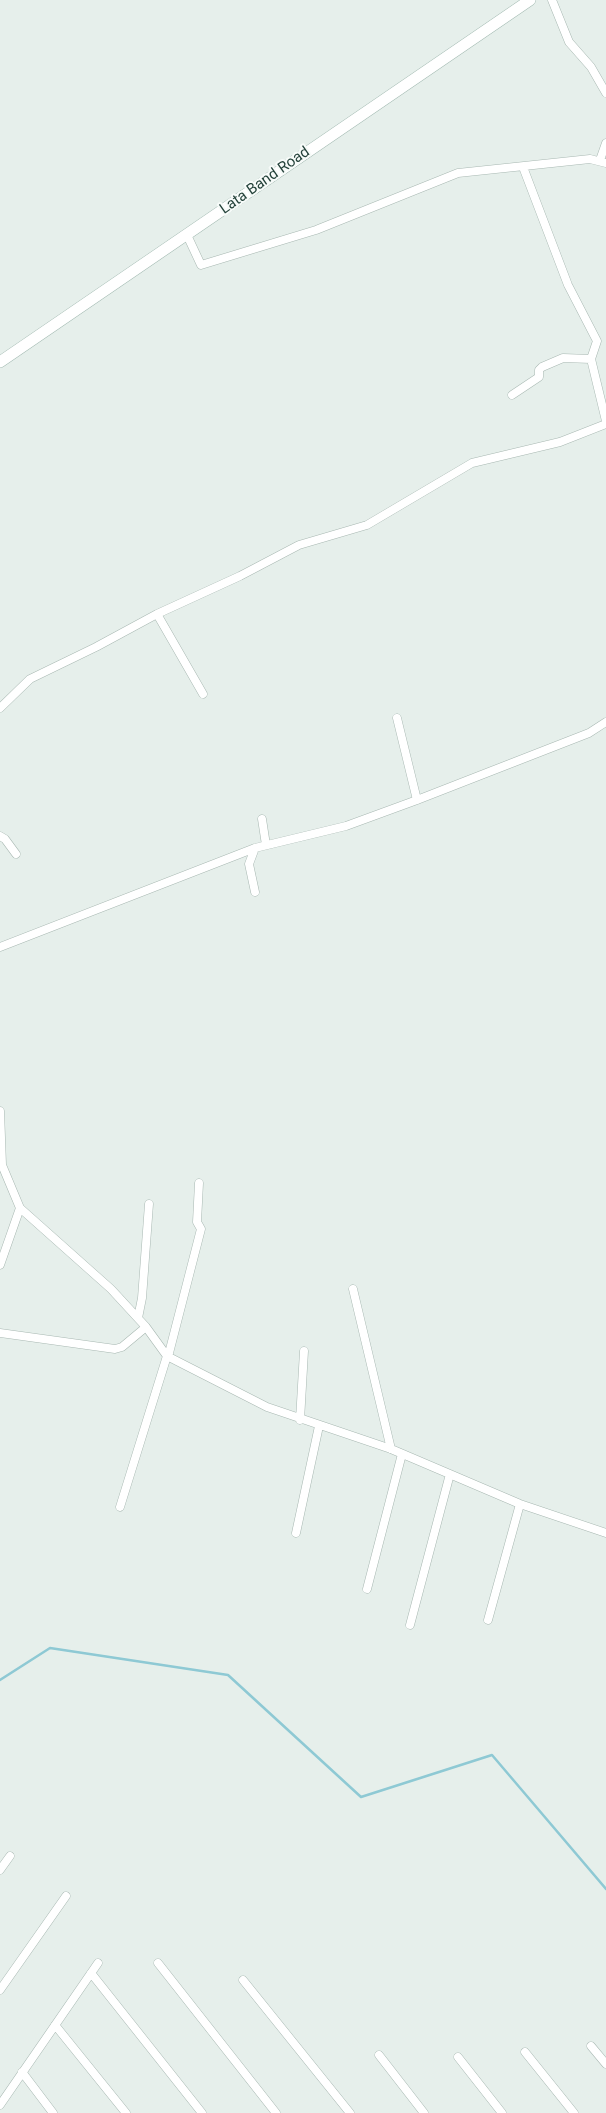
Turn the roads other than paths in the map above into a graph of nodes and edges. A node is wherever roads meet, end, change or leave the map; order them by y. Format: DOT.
graph roads {
  1 [pos="530,0"];
  2 [pos="552,0"];
  3 [pos="606,93"];
  4 [pos="606,143"];
  5 [pos="603,162"];
  6 [pos="522,167"];
  7 [pos="186,235"];
  8 [pos="591,359"];
  9 [pos="0,362"];
  10 [pos="512,395"];
  11 [pos="606,423"];
  12 [pos="157,614"];
  13 [pos="202,694"];
  14 [pos="0,708"];
  15 [pos="397,718"];
  16 [pos="606,722"];
  17 [pos="417,800"];
  18 [pos="262,819"];
  19 [pos="0,836"];
  20 [pos="266,845"];
  21 [pos="255,848"];
  22 [pos="16,854"];
  23 [pos="256,892"];
  24 [pos="0,947"];
  25 [pos="0,1111"];
  26 [pos="199,1183"];
  27 [pos="149,1204"];
  28 [pos="20,1208"];
  29 [pos="4,1240"];
  30 [pos="0,1265"];
  31 [pos="353,1289"];
  32 [pos="138,1318"];
  33 [pos="146,1327"];
  34 [pos="0,1334"];
  35 [pos="304,1351"];
  36 [pos="168,1356"];
  37 [pos="300,1420"];
  38 [pos="319,1426"];
  39 [pos="391,1449"];
  40 [pos="402,1454"];
  41 [pos="450,1474"];
  42 [pos="520,1504"];
  43 [pos="120,1507"];
  44 [pos="296,1533"];
  45 [pos="606,1533"];
  46 [pos="367,1589"];
  47 [pos="488,1620"];
  48 [pos="410,1625"];
  49 [pos="10,1856"];
  50 [pos="0,1870"];
  51 [pos="66,1896"];
  52 [pos="98,1962"];
  53 [pos="158,1964"];
  54 [pos="91,1973"];
  55 [pos="244,1980"];
  56 [pos="0,1990"];
  57 [pos="55,2025"];
  58 [pos="591,2046"];
  59 [pos="525,2052"];
  60 [pos="379,2055"];
  61 [pos="458,2057"];
  62 [pos="606,2064"];
  63 [pos="22,2072"];
  64 [pos="0,2105"];
  65 [pos="53,2113"];
  66 [pos="126,2113"];
  67 [pos="202,2113"];
  68 [pos="276,2113"];
  69 [pos="350,2113"];
  70 [pos="424,2113"];
  71 [pos="502,2113"];
  72 [pos="574,2113"];
  1 -- 7 [label="main road, Lata Band Road"];
  2 -- 3 [label="street"];
  4 -- 5 [label="street"];
  5 -- 6 [label="street"];
  6 -- 7 [label="street"];
  6 -- 8 [label="street"];
  7 -- 9 [label="main road, Lata Band Road"];
  8 -- 10 [label="street"];
  8 -- 11 [label="street"];
  11 -- 12 [label="street"];
  12 -- 13 [label="street"];
  12 -- 14 [label="street"];
  15 -- 17 [label="street"];
  16 -- 17 [label="street"];
  17 -- 20 [label="street"];
  18 -- 20 [label="street"];
  19 -- 22 [label="street"];
  20 -- 21 [label="street"];
  21 -- 23 [label="street"];
  21 -- 24 [label="street"];
  25 -- 28 [label="street"];
  26 -- 36 [label="street"];
  27 -- 32 [label="street"];
  28 -- 29 [label="street"];
  28 -- 32 [label="street"];
  29 -- 30 [label="street"];
  31 -- 39 [label="street"];
  32 -- 33 [label="street"];
  33 -- 34 [label="street"];
  33 -- 36 [label="street"];
  35 -- 37 [label="street"];
  36 -- 37 [label="street"];
  36 -- 43 [label="street"];
  37 -- 38 [label="street"];
  38 -- 39 [label="street"];
  38 -- 44 [label="street"];
  39 -- 40 [label="street"];
  40 -- 41 [label="street"];
  40 -- 46 [label="street"];
  41 -- 42 [label="street"];
  41 -- 48 [label="street"];
  42 -- 45 [label="street"];
  42 -- 47 [label="street"];
  49 -- 50 [label="street"];
  51 -- 56 [label="street"];
  52 -- 54 [label="street"];
  53 -- 68 [label="street"];
  54 -- 57 [label="street"];
  54 -- 67 [label="street"];
  55 -- 69 [label="street"];
  57 -- 63 [label="street"];
  57 -- 66 [label="street"];
  58 -- 62 [label="street"];
  59 -- 72 [label="street"];
  60 -- 70 [label="street"];
  61 -- 71 [label="street"];
  63 -- 64 [label="street"];
  63 -- 65 [label="street"];
}
